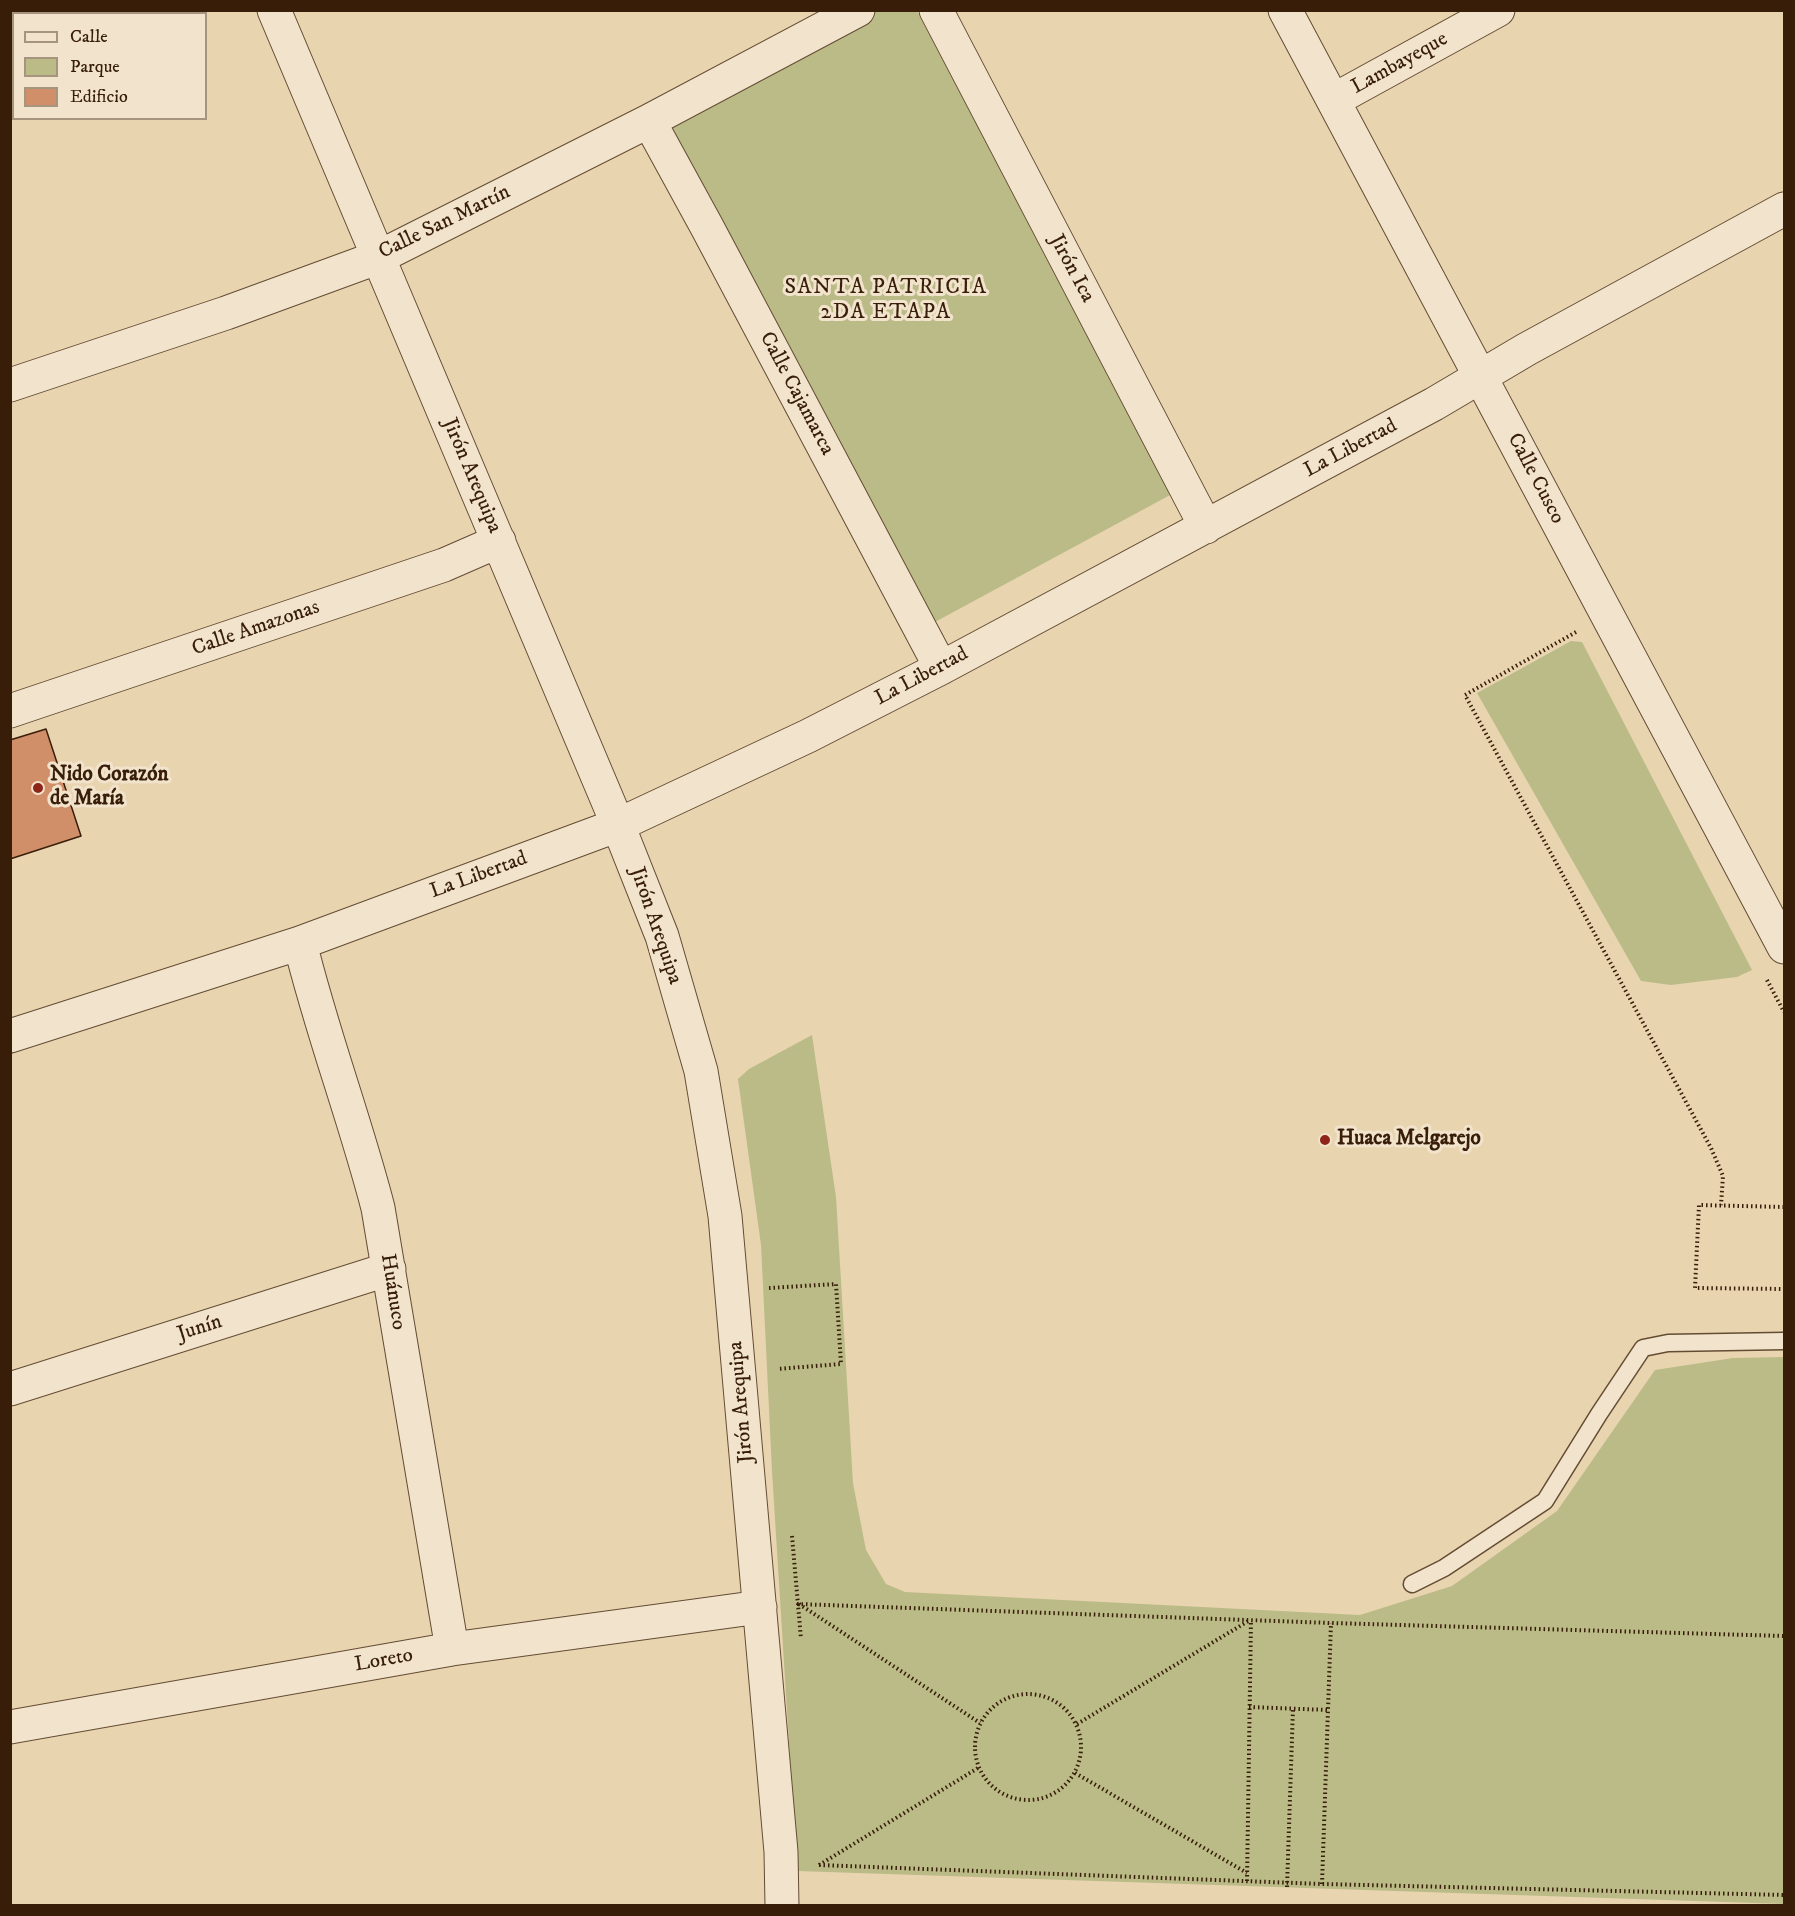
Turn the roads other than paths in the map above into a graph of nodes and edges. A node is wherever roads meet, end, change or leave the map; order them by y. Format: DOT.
graph roads {
  1 [pos="274,10"];
  2 [pos="858,10"];
  3 [pos="936,10"];
  4 [pos="1285,10"];
  5 [pos="1498,10"];
  6 [pos="1334,100"];
  7 [pos="648,121"];
  8 [pos="1785,209"];
  9 [pos="379,257"];
  10 [pos="1481,376"];
  11 [pos="10,385"];
  12 [pos="1206,526"];
  13 [pos="499,541"];
  14 [pos="941,668"];
  15 [pos="10,711"];
  16 [pos="618,825"];
  17 [pos="300,943"];
  18 [pos="1773,959"];
  19 [pos="10,1036"];
  20 [pos="389,1269"];
  21 [pos="1785,1341"];
  22 [pos="10,1389"];
  23 [pos="1412,1584"];
  24 [pos="760,1607"];
  25 [pos="452,1650"];
  26 [pos="10,1727"];
  27 [pos="782,1905"];
  1 -- 9 [label="street, Jirón Arequipa"];
  2 -- 7 [label="street, Calle San Martín"];
  3 -- 12 [label="street, Jirón Ica"];
  4 -- 6 [label="street, Calle Cusco"];
  5 -- 6 [label="street, Lambayeque"];
  6 -- 10 [label="street, Calle Cusco"];
  7 -- 9 [label="street, Calle San Martín"];
  7 -- 14 [label="street, Calle Cajamarca"];
  8 -- 10 [label="street, La Libertad"];
  9 -- 11 [label="street, Calle San Martín"];
  9 -- 13 [label="street, Jirón Arequipa"];
  10 -- 12 [label="street, La Libertad"];
  10 -- 18 [label="street, Calle Cusco"];
  12 -- 14 [label="street, La Libertad"];
  13 -- 15 [label="street, Calle Amazonas"];
  13 -- 16 [label="street, Jirón Arequipa"];
  14 -- 16 [label="street, La Libertad"];
  16 -- 17 [label="street, La Libertad"];
  16 -- 24 [label="street, Jirón Arequipa"];
  17 -- 19 [label="street, La Libertad"];
  17 -- 20 [label="street, Huánuco"];
  20 -- 22 [label="street, Junín"];
  20 -- 25 [label="street, Huánuco"];
  21 -- 23 [label="lane"];
  24 -- 25 [label="street, Loreto"];
  24 -- 27 [label="street, Jirón Arequipa"];
  25 -- 26 [label="street, Loreto"];
}
